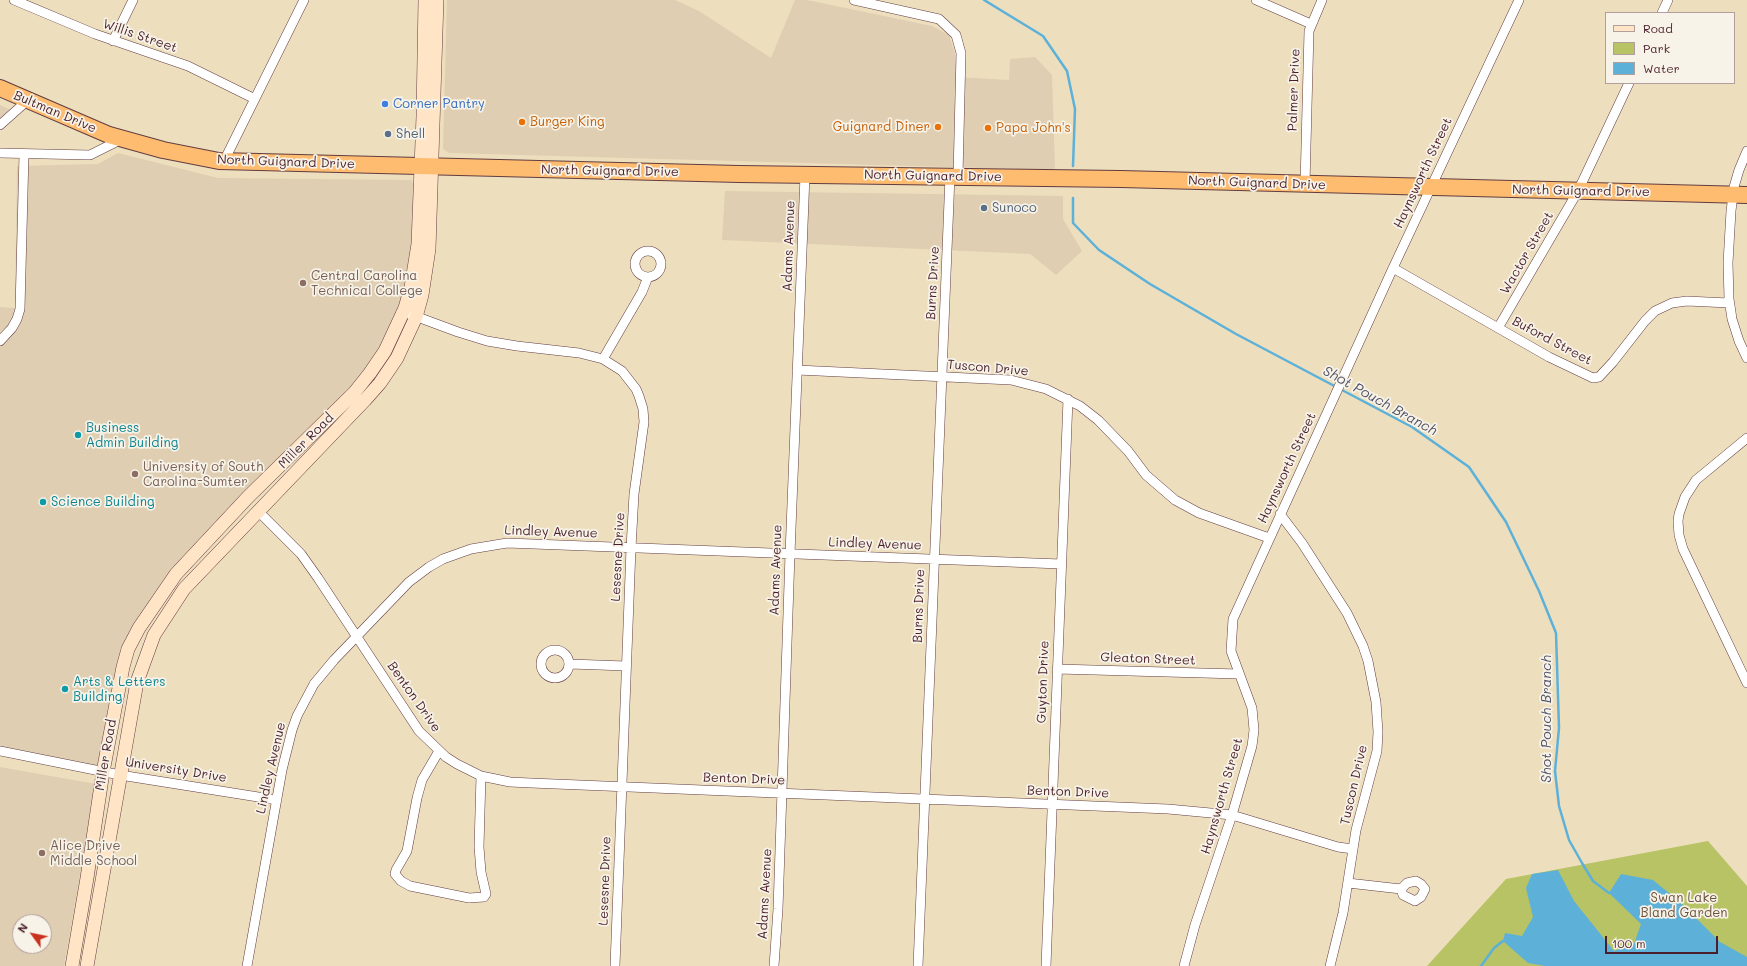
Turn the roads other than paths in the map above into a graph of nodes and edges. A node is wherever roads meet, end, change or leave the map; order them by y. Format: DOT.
graph roads {
  1 [pos="14,0"];
  2 [pos="133,0"];
  3 [pos="304,0"];
  4 [pos="425,0"];
  5 [pos="437,0"];
  6 [pos="854,0"];
  7 [pos="1256,0"];
  8 [pos="1322,0"];
  9 [pos="1518,0"];
  10 [pos="1668,0"];
  11 [pos="1662,12"];
  12 [pos="1311,24"];
  13 [pos="113,41"];
  14 [pos="1629,84"];
  15 [pos="0,88"];
  16 [pos="255,99"];
  17 [pos="28,100"];
  18 [pos="0,125"];
  19 [pos="116,137"];
  20 [pos="1747,151"];
  21 [pos="0,154"];
  22 [pos="24,154"];
  23 [pos="224,161"];
  24 [pos="427,166"];
  25 [pos="805,175"];
  26 [pos="954,176"];
  27 [pos="1305,184"];
  28 [pos="1431,188"];
  29 [pos="1578,191"];
  30 [pos="1740,195"];
  31 [pos="1393,268"];
  32 [pos="648,277"];
  33 [pos="1729,303"];
  34 [pos="404,312"];
  35 [pos="416,317"];
  36 [pos="1498,328"];
  37 [pos="0,341"];
  38 [pos="1747,358"];
  39 [pos="603,359"];
  40 [pos="797,370"];
  41 [pos="941,376"];
  42 [pos="1068,399"];
  43 [pos="1747,438"];
  44 [pos="258,511"];
  45 [pos="1280,514"];
  46 [pos="1269,538"];
  47 [pos="631,548"];
  48 [pos="790,554"];
  49 [pos="934,559"];
  50 [pos="1061,564"];
  51 [pos="357,637"];
  52 [pos="570,664"];
  53 [pos="626,666"];
  54 [pos="1057,669"];
  55 [pos="1239,674"];
  56 [pos="1747,683"];
  57 [pos="439,751"];
  58 [pos="0,752"];
  59 [pos="102,772"];
  60 [pos="120,775"];
  61 [pos="481,776"];
  62 [pos="622,787"];
  63 [pos="782,794"];
  64 [pos="924,799"];
  65 [pos="277,800"];
  66 [pos="1052,804"];
  67 [pos="1232,815"];
  68 [pos="1352,849"];
  69 [pos="1348,883"];
  70 [pos="1401,889"];
  71 [pos="72,966"];
  72 [pos="87,966"];
  73 [pos="247,966"];
  74 [pos="615,966"];
  75 [pos="774,966"];
  76 [pos="918,966"];
  77 [pos="1046,966"];
  78 [pos="1184,966"];
  79 [pos="1330,966"];
  1 -- 13 [label="street, Willis Street"];
  2 -- 13 [label="street"];
  3 -- 16 [label="street"];
  4 -- 24 [label="street, Miller Road"];
  5 -- 24 [label="street, Miller Road"];
  6 -- 26 [label="street, Burns Drive"];
  7 -- 12 [label="street"];
  8 -- 12 [label="street, Palmer Drive"];
  9 -- 28 [label="street, Haynsworth Street"];
  10 -- 11 [label="street"];
  12 -- 27 [label="street, Palmer Drive"];
  13 -- 16 [label="street, Willis Street"];
  14 -- 29 [label="street, Wactor Street"];
  15 -- 17 [label="highway, Bultman Drive"];
  16 -- 23 [label="street"];
  17 -- 18 [label="street"];
  17 -- 19 [label="highway, Bultman Drive"];
  19 -- 22 [label="street"];
  19 -- 23 [label="highway, North Guignard Drive"];
  20 -- 30 [label="street"];
  21 -- 22 [label="street"];
  22 -- 37 [label="street"];
  23 -- 24 [label="highway, North Guignard Drive"];
  24 -- 25 [label="highway, North Guignard Drive"];
  24 -- 34 [label="street, Miller Road"];
  24 -- 35 [label="street, Miller Road"];
  25 -- 26 [label="highway, North Guignard Drive"];
  25 -- 40 [label="street, Adams Avenue"];
  26 -- 27 [label="highway, North Guignard Drive"];
  26 -- 41 [label="street, Burns Drive"];
  27 -- 28 [label="highway, North Guignard Drive"];
  28 -- 29 [label="highway, North Guignard Drive"];
  28 -- 31 [label="street, Haynsworth Street"];
  29 -- 30 [label="highway, North Guignard Drive"];
  29 -- 36 [label="street, Wactor Street"];
  30 -- 33 [label="street"];
  31 -- 36 [label="street, Buford Street"];
  31 -- 45 [label="street, Haynsworth Street"];
  32 -- 39 [label="street"];
  33 -- 36 [label="street, Buford Street"];
  33 -- 38 [label="street"];
  34 -- 35 [label="street, Lesesne Drive"];
  34 -- 59 [label="street, Miller Road"];
  35 -- 39 [label="street, Lesesne Drive"];
  35 -- 44 [label="street, Miller Road"];
  39 -- 47 [label="street, Lesesne Drive"];
  40 -- 41 [label="street, Tuscon Drive"];
  40 -- 48 [label="street, Adams Avenue"];
  41 -- 42 [label="street, Tuscon Drive"];
  41 -- 49 [label="street, Burns Drive"];
  42 -- 46 [label="street, Tuscon Drive"];
  42 -- 50 [label="street, Guyton Drive"];
  43 -- 56 [label="street"];
  44 -- 51 [label="street, Benton Drive"];
  44 -- 60 [label="street, Miller Road"];
  45 -- 46 [label="street, Haynsworth Street"];
  45 -- 68 [label="street, Tuscon Drive"];
  46 -- 55 [label="street, Haynsworth Street"];
  47 -- 48 [label="street, Lindley Avenue"];
  47 -- 51 [label="street, Lindley Avenue"];
  47 -- 53 [label="street, Lesesne Drive"];
  48 -- 49 [label="street, Lindley Avenue"];
  48 -- 63 [label="street, Adams Avenue"];
  49 -- 50 [label="street, Lindley Avenue"];
  49 -- 64 [label="street, Burns Drive"];
  50 -- 54 [label="street, Guyton Drive"];
  51 -- 57 [label="street, Benton Drive"];
  51 -- 65 [label="street, Lindley Avenue"];
  52 -- 53 [label="street"];
  53 -- 62 [label="street, Lesesne Drive"];
  54 -- 55 [label="street, Gleaton Street"];
  54 -- 66 [label="street, Guyton Drive"];
  55 -- 67 [label="street, Haynsworth Street"];
  57 -- 61 [label="street, Benton Drive"];
  57 -- 61 [label="street"];
  58 -- 59 [label="street, University Drive"];
  59 -- 60 [label="street, University Drive"];
  59 -- 71 [label="street, Miller Road"];
  60 -- 65 [label="street, University Drive"];
  60 -- 72 [label="street, Miller Road"];
  61 -- 62 [label="street, Benton Drive"];
  62 -- 63 [label="street, Benton Drive"];
  62 -- 74 [label="street, Lesesne Drive"];
  63 -- 64 [label="street, Benton Drive"];
  63 -- 75 [label="street, Adams Avenue"];
  64 -- 66 [label="street, Benton Drive"];
  64 -- 76 [label="street, Burns Drive"];
  65 -- 73 [label="street, Lindley Avenue"];
  66 -- 67 [label="street, Benton Drive"];
  66 -- 77 [label="street, Guyton Drive"];
  67 -- 68 [label="street, Benton Drive"];
  67 -- 78 [label="street, Haynsworth Street"];
  68 -- 69 [label="street, Tuscon Drive"];
  69 -- 70 [label="street"];
  69 -- 79 [label="street, Tuscon Drive"];
}
